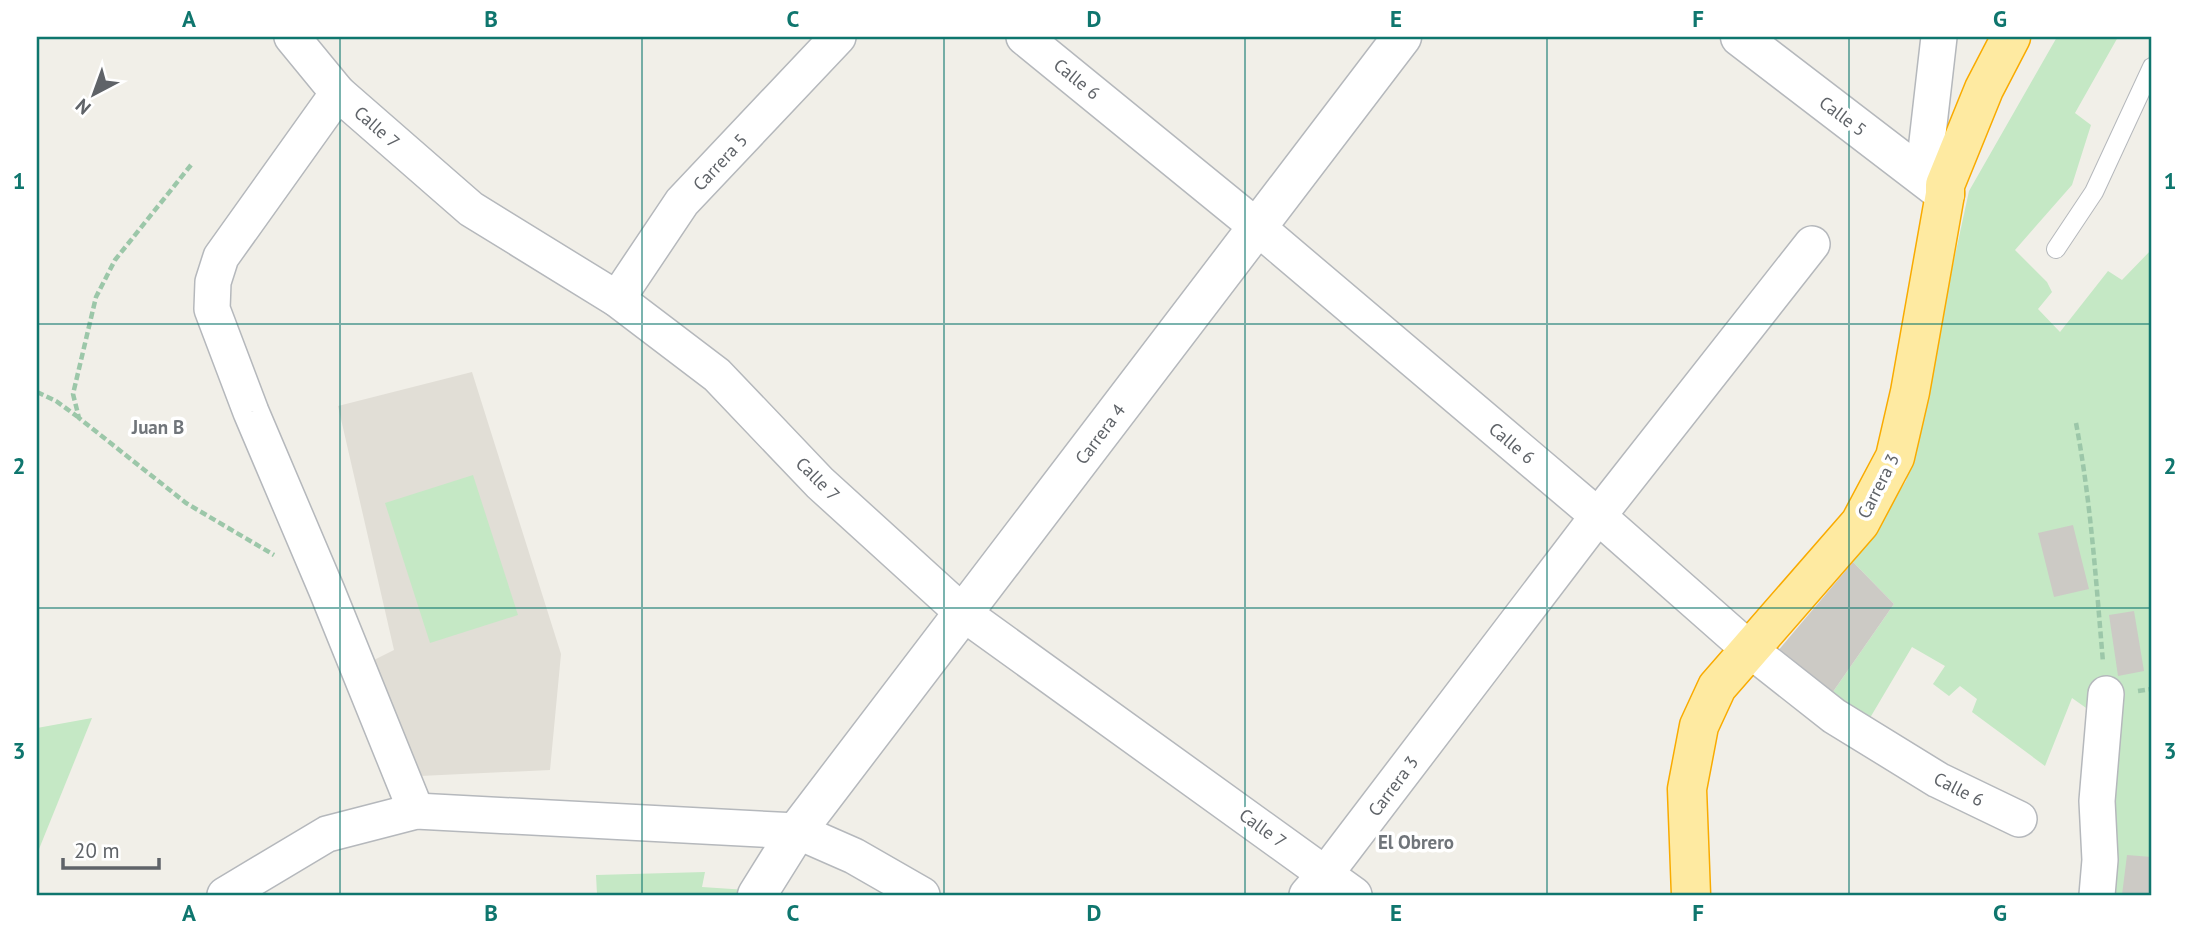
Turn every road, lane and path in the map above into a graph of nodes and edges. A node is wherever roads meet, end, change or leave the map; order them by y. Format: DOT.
graph roads {
  1 [pos="838,37"];
  2 [pos="1024,37"];
  3 [pos="1402,37"];
  4 [pos="1740,37"];
  5 [pos="1939,37"];
  6 [pos="2011,37"];
  7 [pos="295,41"];
  8 [pos="2152,67"];
  9 [pos="338,93"];
  10 [pos="191,166"];
  11 [pos="1934,186"];
  12 [pos="1258,227"];
  13 [pos="1812,244"];
  14 [pos="2056,249"];
  15 [pos="617,299"];
  16 [pos="37,392"];
  17 [pos="79,418"];
  18 [pos="2076,423"];
  19 [pos="1598,516"];
  20 [pos="282,560"];
  21 [pos="963,613"];
  22 [pos="1749,649"];
  23 [pos="2106,694"];
  24 [pos="416,811"];
  25 [pos="2019,818"];
  26 [pos="797,831"];
  27 [pos="1316,884"];
  28 [pos="225,895"];
  29 [pos="757,895"];
  30 [pos="922,895"];
  31 [pos="1354,895"];
  32 [pos="1691,895"];
  33 [pos="2097,895"];
  1 -- 15 [label="street, Carrera 5"];
  2 -- 12 [label="street, Calle 6"];
  3 -- 12 [label="street, Carrera 4"];
  4 -- 11 [label="street, Calle 5"];
  5 -- 11 [label="street"];
  6 -- 11 [label="highway, Carrera 3"];
  7 -- 9 [label="street, Calle 7"];
  8 -- 14 [label="lane"];
  9 -- 15 [label="street, Calle 7"];
  9 -- 24 [label="street"];
  10 -- 17 [label="path"];
  11 -- 22 [label="highway, Carrera 3"];
  12 -- 19 [label="street, Calle 6"];
  12 -- 21 [label="street, Carrera 4"];
  13 -- 19 [label="street, Carrera 3"];
  15 -- 21 [label="street, Calle 7"];
  16 -- 17 [label="path"];
  17 -- 20 [label="path"];
  18 -- 23 [label="path"];
  19 -- 22 [label="street, Calle 6"];
  19 -- 27 [label="street, Carrera 3"];
  21 -- 26 [label="street, Carrera 4"];
  21 -- 27 [label="street, Calle 7"];
  22 -- 25 [label="street, Calle 6"];
  22 -- 32 [label="highway, Carrera 3"];
  23 -- 33 [label="street"];
  24 -- 26 [label="street"];
  24 -- 28 [label="street"];
  26 -- 29 [label="street, Carrera 4"];
  26 -- 30 [label="street"];
  27 -- 31 [label="street, Calle 7"];
}
